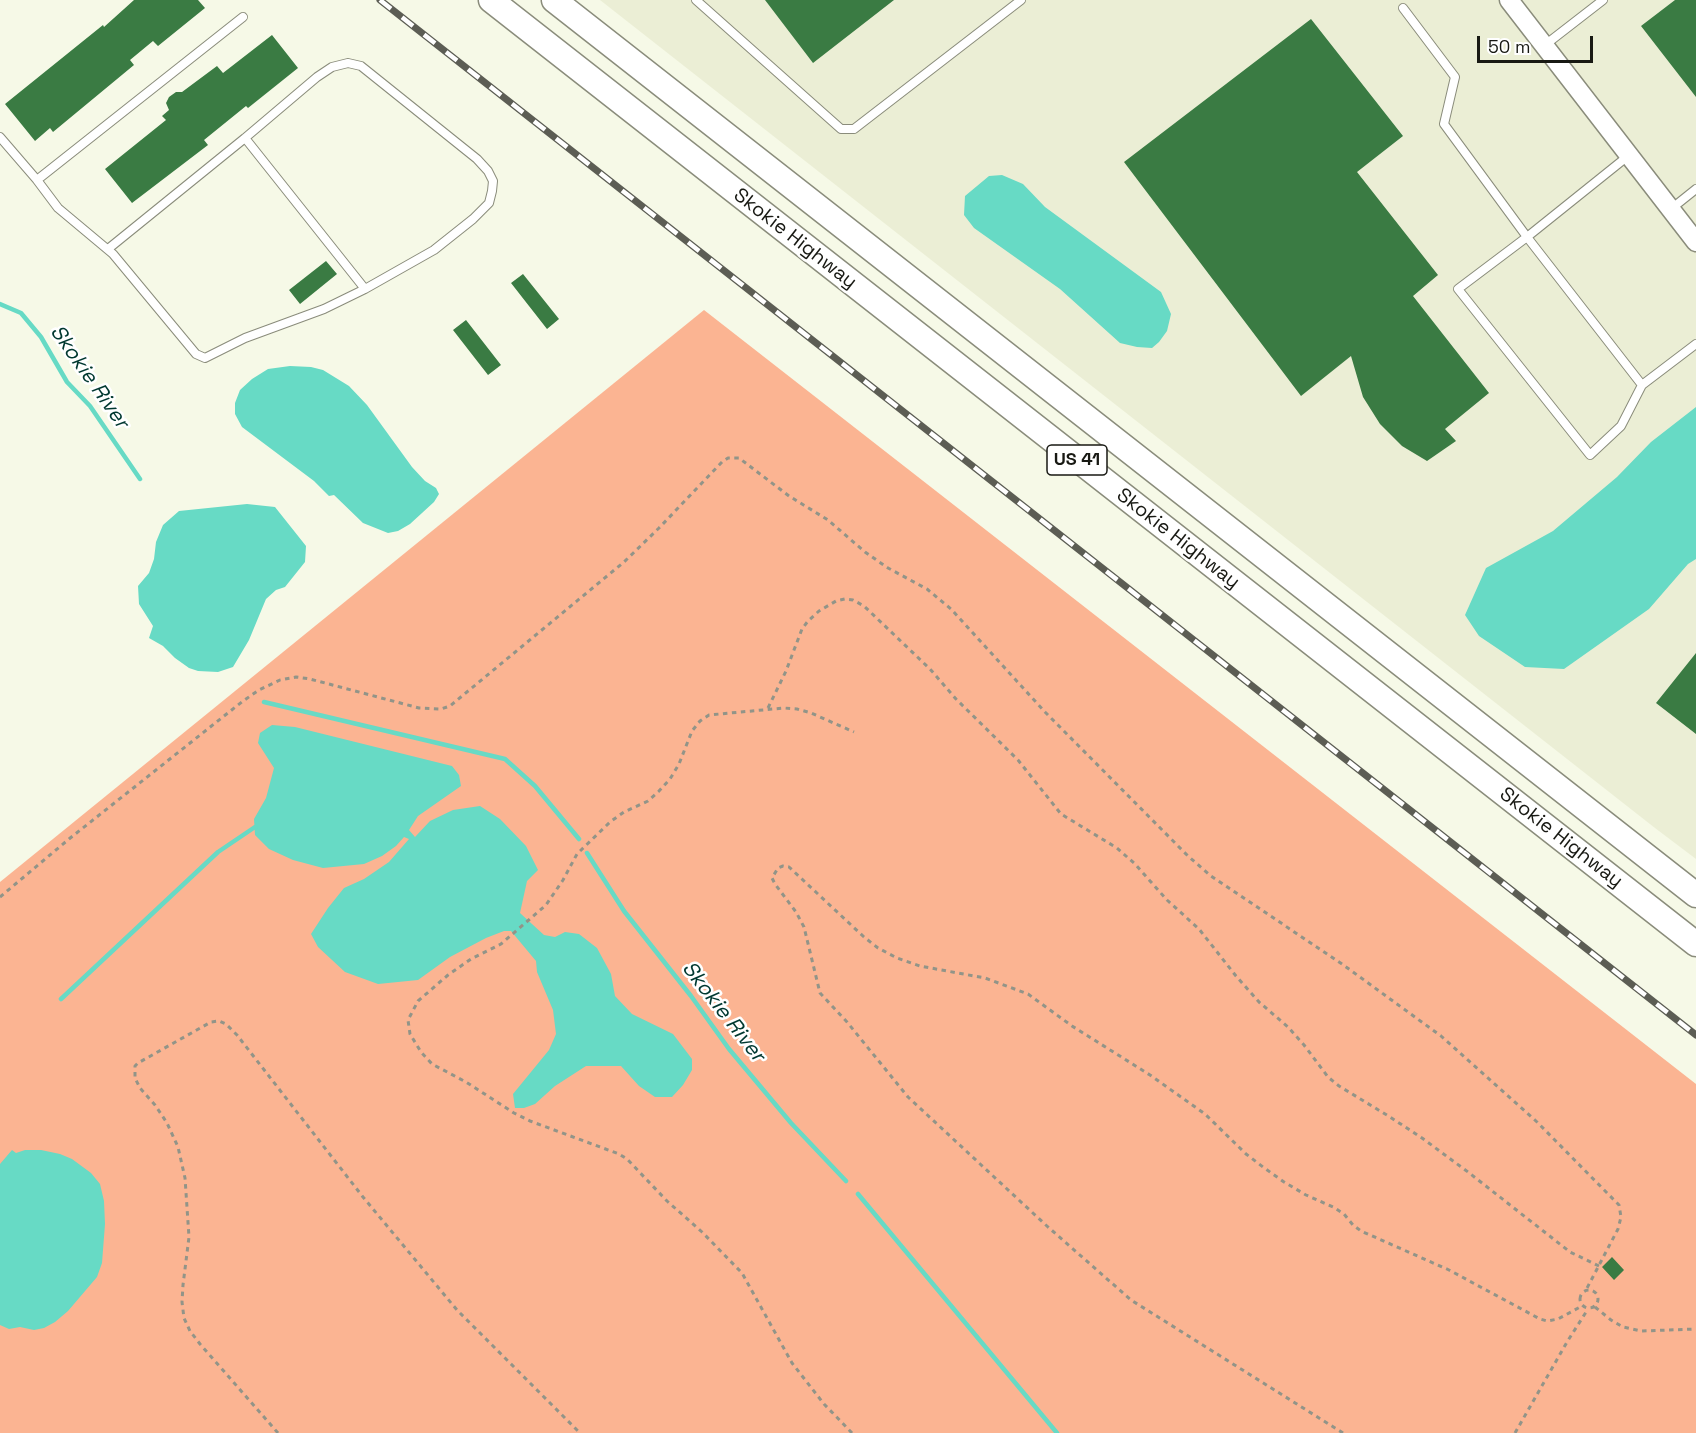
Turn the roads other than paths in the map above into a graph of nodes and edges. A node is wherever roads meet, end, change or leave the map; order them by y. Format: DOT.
graph roads {
  1 [pos="491,0"];
  2 [pos="554,0"];
  3 [pos="696,0"];
  4 [pos="1021,0"];
  5 [pos="1509,0"];
  6 [pos="1598,2"];
  7 [pos="1403,8"];
  8 [pos="243,17"];
  9 [pos="1545,45"];
  10 [pos="0,137"];
  11 [pos="245,138"];
  12 [pos="1629,155"];
  13 [pos="37,180"];
  14 [pos="1696,189"];
  15 [pos="1671,209"];
  16 [pos="1527,237"];
  17 [pos="1696,242"];
  18 [pos="108,249"];
  19 [pos="365,288"];
  20 [pos="1696,344"];
  21 [pos="1642,385"];
  22 [pos="1696,895"];
  23 [pos="1696,944"];
  1 -- 23 [label="highway, Skokie Highway / US 41"];
  2 -- 22 [label="highway, Skokie Highway / US 41"];
  3 -- 4 [label="lane"];
  5 -- 9 [label="street"];
  6 -- 9 [label="lane"];
  7 -- 16 [label="lane"];
  8 -- 13 [label="lane"];
  9 -- 12 [label="street"];
  10 -- 13 [label="lane"];
  11 -- 18 [label="lane"];
  11 -- 19 [label="lane"];
  11 -- 19 [label="lane"];
  12 -- 15 [label="street"];
  12 -- 16 [label="lane"];
  13 -- 18 [label="lane"];
  14 -- 15 [label="lane"];
  15 -- 17 [label="street"];
  16 -- 21 [label="lane"];
  16 -- 21 [label="lane"];
  18 -- 19 [label="lane"];
  20 -- 21 [label="lane"];
}
